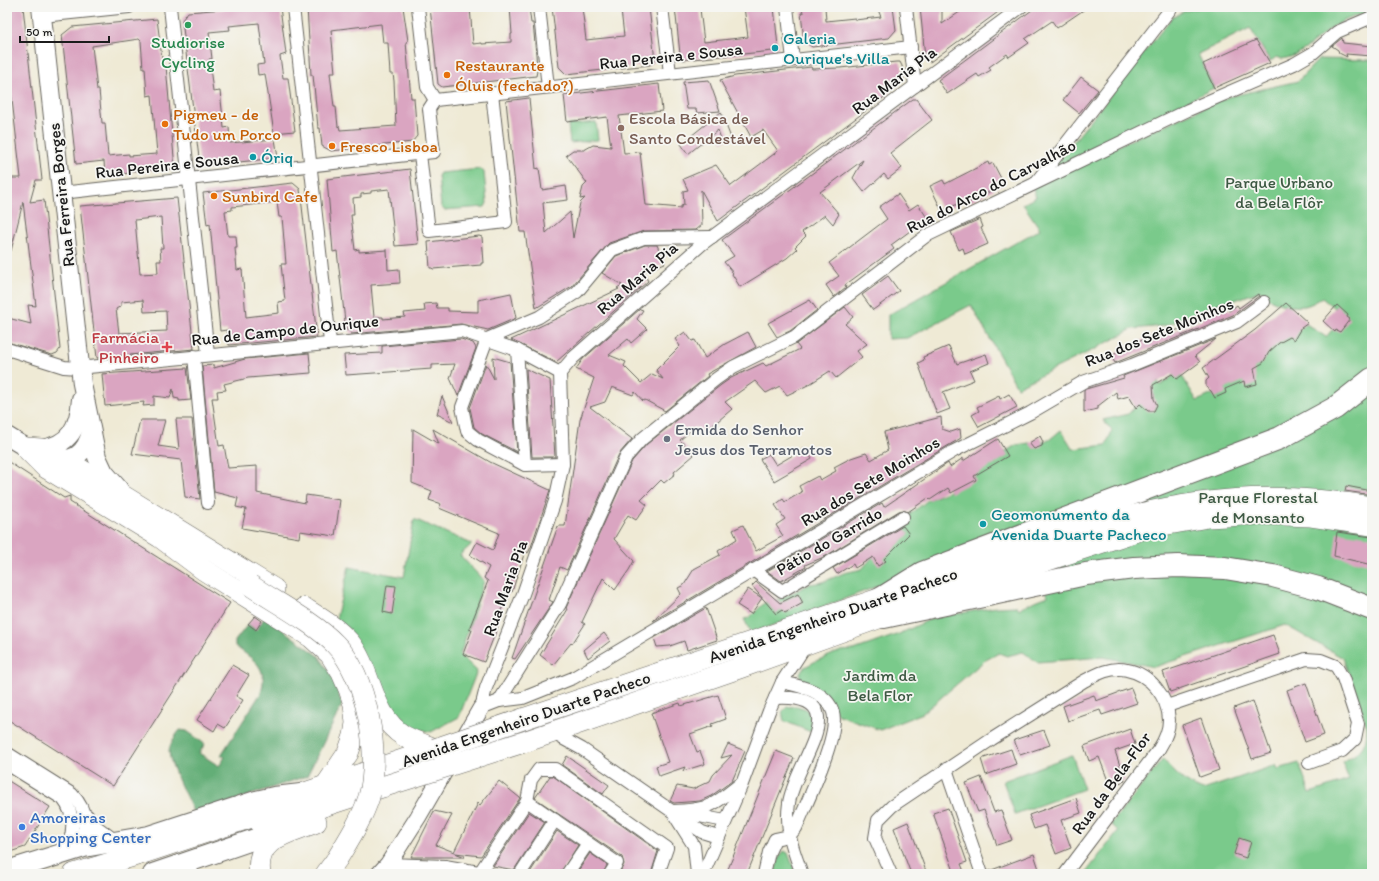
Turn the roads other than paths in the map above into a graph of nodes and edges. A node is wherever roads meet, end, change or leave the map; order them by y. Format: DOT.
graph roads {
  1 [pos="129,7"];
  2 [pos="170,7"];
  3 [pos="293,7"];
  4 [pos="418,7"];
  5 [pos="539,7"];
  6 [pos="662,7"];
  7 [pos="787,7"];
  8 [pos="906,7"];
  9 [pos="1021,7"];
  10 [pos="1172,7"];
  11 [pos="42,12"];
  12 [pos="1372,18"];
  13 [pos="910,47"];
  14 [pos="793,60"];
  15 [pos="670,73"];
  16 [pos="548,86"];
  17 [pos="915,86"];
  18 [pos="492,93"];
  19 [pos="435,100"];
  20 [pos="420,154"];
  21 [pos="311,166"];
  22 [pos="189,179"];
  23 [pos="1035,183"];
  24 [pos="61,194"];
  25 [pos="712,237"];
  26 [pos="1264,302"];
  27 [pos="487,339"];
  28 [pos="330,342"];
  29 [pos="7,349"];
  30 [pos="517,350"];
  31 [pos="208,354"];
  32 [pos="194,356"];
  33 [pos="560,373"];
  34 [pos="81,376"];
  35 [pos="1372,379"];
  36 [pos="91,432"];
  37 [pos="7,436"];
  38 [pos="33,448"];
  39 [pos="64,451"];
  40 [pos="562,464"];
  41 [pos="525,465"];
  42 [pos="82,490"];
  43 [pos="129,500"];
  44 [pos="208,503"];
  45 [pos="1372,507"];
  46 [pos="903,517"];
  47 [pos="1372,525"];
  48 [pos="160,537"];
  49 [pos="753,570"];
  50 [pos="880,609"];
  51 [pos="1372,609"];
  52 [pos="807,644"];
  53 [pos="782,682"];
  54 [pos="775,698"];
  55 [pos="499,701"];
  56 [pos="1167,706"];
  57 [pos="481,708"];
  58 [pos="551,732"];
  59 [pos="435,749"];
  60 [pos="7,753"];
  61 [pos="1309,762"];
  62 [pos="7,764"];
  63 [pos="946,769"];
  64 [pos="742,784"];
  65 [pos="325,787"];
  66 [pos="359,795"];
  67 [pos="527,800"];
  68 [pos="306,802"];
  69 [pos="672,811"];
  70 [pos="85,819"];
  71 [pos="555,820"];
  72 [pos="725,822"];
  73 [pos="788,836"];
  74 [pos="718,837"];
  75 [pos="112,843"];
  76 [pos="588,843"];
  77 [pos="72,850"];
  78 [pos="331,866"];
  79 [pos="7,871"];
  80 [pos="383,871"];
  81 [pos="485,873"];
  82 [pos="74,874"];
  83 [pos="113,874"];
  84 [pos="153,874"];
  85 [pos="260,874"];
  86 [pos="407,874"];
  87 [pos="520,874"];
  88 [pos="567,874"];
  89 [pos="610,874"];
  90 [pos="658,874"];
  91 [pos="697,874"];
  92 [pos="703,874"];
  93 [pos="764,874"];
  94 [pos="802,874"];
  95 [pos="891,874"];
  96 [pos="982,874"];
  97 [pos="1065,874"];
  1 -- 11 [label="street"];
  2 -- 22 [label="street"];
  3 -- 21 [label="street"];
  4 -- 19 [label="street"];
  5 -- 16 [label="street"];
  6 -- 15 [label="street"];
  7 -- 14 [label="street"];
  8 -- 13 [label="street"];
  9 -- 17 [label="street, Rua Maria Pia"];
  10 -- 23 [label="street"];
  11 -- 24 [label="main road, Rua Ferreira Borges"];
  12 -- 23 [label="street, Rua do Arco do Carvalhão"];
  13 -- 14 [label="street, Rua Pereira e Sousa"];
  13 -- 17 [label="street"];
  14 -- 15 [label="street, Rua Pereira e Sousa"];
  15 -- 16 [label="street, Rua Pereira e Sousa"];
  16 -- 18 [label="street, Rua Pereira e Sousa"];
  17 -- 25 [label="street, Rua Maria Pia"];
  18 -- 19 [label="street, Rua Pereira e Sousa"];
  18 -- 20 [label="street"];
  19 -- 20 [label="street, Rua Pereira e Sousa"];
  20 -- 21 [label="street, Rua Pereira e Sousa"];
  21 -- 22 [label="street, Rua Pereira e Sousa"];
  21 -- 28 [label="street"];
  22 -- 24 [label="street, Rua Pereira e Sousa"];
  22 -- 31 [label="street"];
  23 -- 55 [label="street, Rua do Arco do Carvalhão"];
  24 -- 34 [label="main road, Rua Ferreira Borges"];
  25 -- 27 [label="street"];
  25 -- 33 [label="street, Rua Maria Pia"];
  26 -- 49 [label="street, Rua dos Sete Moinhos"];
  27 -- 28 [label="street, Rua de Campo de Ourique"];
  27 -- 30 [label="street, Rua de Campo de Ourique"];
  27 -- 41 [label="street"];
  28 -- 31 [label="street, Rua de Campo de Ourique"];
  29 -- 34 [label="street, Rua de Campo de Ourique"];
  30 -- 33 [label="street, Rua de Campo de Ourique"];
  30 -- 41 [label="street"];
  31 -- 32 [label="street, Rua de Campo de Ourique"];
  32 -- 34 [label="street, Rua de Campo de Ourique"];
  32 -- 44 [label="street"];
  33 -- 40 [label="street, Rua Maria Pia"];
  34 -- 36 [label="main road"];
  34 -- 39 [label="main road"];
  35 -- 50 [label="highway"];
  36 -- 39 [label="main road"];
  36 -- 43 [label="main road"];
  37 -- 38 [label="main road"];
  38 -- 39 [label="highway"];
  38 -- 42 [label="highway"];
  39 -- 42 [label="main road"];
  39 -- 43 [label="highway"];
  40 -- 41 [label="street"];
  40 -- 57 [label="street, Rua Maria Pia"];
  42 -- 48 [label="highway"];
  43 -- 59 [label="highway"];
  45 -- 50 [label="highway, Avenida Engenheiro Duarte Pacheco"];
  46 -- 49 [label="street, Pátio do Garrido"];
  47 -- 50 [label="highway, Avenida Engenheiro Duarte Pacheco"];
  48 -- 65 [label="highway"];
  48 -- 78 [label="highway, bridge"];
  49 -- 55 [label="street, Rua dos Sete Moinhos"];
  50 -- 51 [label="highway"];
  50 -- 52 [label="highway, Avenida Engenheiro Duarte Pacheco"];
  50 -- 59 [label="highway, Avenida Engenheiro Duarte Pacheco, bridge"];
  52 -- 53 [label="street"];
  52 -- 58 [label="highway, Avenida Engenheiro Duarte Pacheco"];
  53 -- 54 [label="street"];
  53 -- 73 [label="street"];
  54 -- 64 [label="street"];
  54 -- 73 [label="street"];
  55 -- 57 [label="street"];
  56 -- 61 [label="street"];
  56 -- 63 [label="street"];
  56 -- 97 [label="street, Rua da Bela-Flor"];
  57 -- 80 [label="street"];
  58 -- 66 [label="highway, Avenida Engenheiro Duarte Pacheco, bridge"];
  58 -- 69 [label="street"];
  59 -- 65 [label="highway, Avenida Engenheiro Duarte Pacheco"];
  60 -- 70 [label="street"];
  62 -- 77 [label="street"];
  63 -- 95 [label="street"];
  63 -- 96 [label="street"];
  64 -- 69 [label="street"];
  64 -- 72 [label="street"];
  65 -- 68 [label="highway, Avenida Engenheiro Duarte Pacheco"];
  66 -- 68 [label="highway, Avenida Engenheiro Duarte Pacheco"];
  66 -- 85 [label="highway"];
  67 -- 71 [label="street"];
  67 -- 81 [label="street"];
  67 -- 90 [label="street"];
  68 -- 75 [label="main road, Avenida Engenheiro Duarte Pacheco"];
  68 -- 82 [label="highway, Avenida Engenheiro Duarte Pacheco"];
  68 -- 83 [label="highway, Avenida Engenheiro Duarte Pacheco"];
  68 -- 84 [label="main road, Avenida Engenheiro Duarte Pacheco"];
  69 -- 72 [label="street"];
  69 -- 74 [label="street"];
  69 -- 91 [label="street"];
  70 -- 75 [label="main road"];
  70 -- 77 [label="street"];
  71 -- 76 [label="street"];
  71 -- 87 [label="street"];
  72 -- 74 [label="street"];
  73 -- 93 [label="street"];
  73 -- 94 [label="street"];
  74 -- 92 [label="street"];
  75 -- 77 [label="main road, Avenida Engenheiro Duarte Pacheco"];
  76 -- 88 [label="street"];
  76 -- 89 [label="street"];
  77 -- 79 [label="main road, Avenida Engenheiro Duarte Pacheco"];
  80 -- 81 [label="street"];
  80 -- 86 [label="street"];
}
